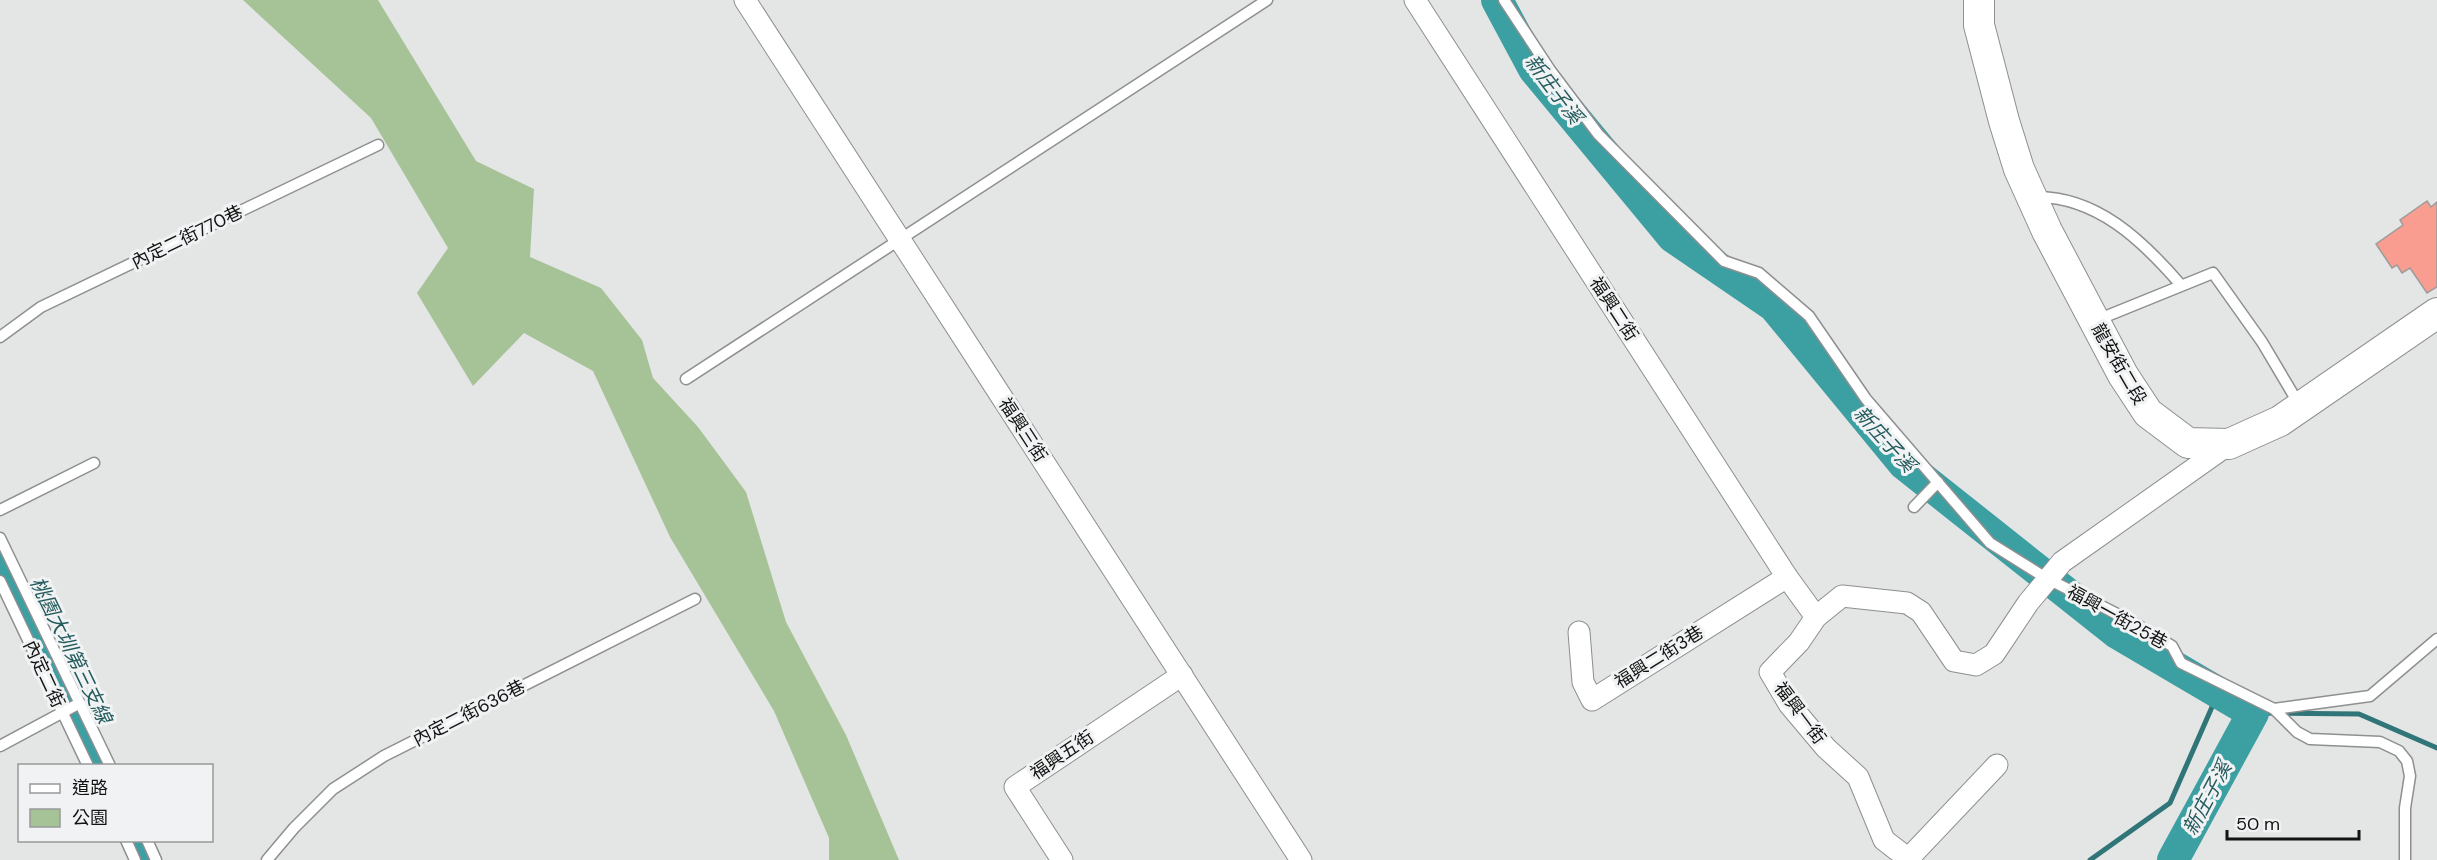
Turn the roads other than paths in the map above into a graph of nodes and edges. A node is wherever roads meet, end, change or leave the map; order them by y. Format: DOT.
graph roads {
  1 [pos="744,0"];
  2 [pos="1267,0"];
  3 [pos="1415,0"];
  4 [pos="1504,0"];
  5 [pos="1978,0"];
  6 [pos="378,145"];
  7 [pos="2031,197"];
  8 [pos="899,238"];
  9 [pos="2180,284"];
  10 [pos="2437,313"];
  11 [pos="2094,321"];
  12 [pos="0,337"];
  13 [pos="686,378"];
  14 [pos="2301,407"];
  15 [pos="2229,444"];
  16 [pos="94,464"];
  17 [pos="1938,482"];
  18 [pos="1914,507"];
  19 [pos="0,510"];
  20 [pos="0,538"];
  21 [pos="1787,577"];
  22 [pos="0,581"];
  23 [pos="2045,582"];
  24 [pos="695,599"];
  25 [pos="1816,617"];
  26 [pos="1579,632"];
  27 [pos="2437,639"];
  28 [pos="1182,675"];
  29 [pos="79,703"];
  30 [pos="2274,709"];
  31 [pos="63,712"];
  32 [pos="0,746"];
  33 [pos="88,764"];
  34 [pos="110,764"];
  35 [pos="1997,765"];
  36 [pos="127,842"];
  37 [pos="148,842"];
  38 [pos="1909,859"];
  39 [pos="135,860"];
  40 [pos="156,860"];
  41 [pos="267,860"];
  42 [pos="1062,860"];
  43 [pos="1301,860"];
  44 [pos="2404,860"];
  1 -- 8 [label="street, 福興三街"];
  2 -- 8 [label="lane"];
  3 -- 21 [label="street, 福興二街"];
  4 -- 17 [label="lane, 福興一街25巷"];
  5 -- 7 [label="street, 龍安街二段"];
  6 -- 12 [label="lane, 內定二街770巷"];
  7 -- 9 [label="lane"];
  7 -- 11 [label="street, 龍安街二段"];
  8 -- 13 [label="lane"];
  8 -- 28 [label="street, 福興三街"];
  9 -- 11 [label="lane"];
  9 -- 14 [label="lane"];
  10 -- 14 [label="street, 龍安街二段"];
  11 -- 15 [label="street, 龍安街二段"];
  14 -- 15 [label="street, 龍安街二段"];
  15 -- 23 [label="street"];
  16 -- 19 [label="lane"];
  17 -- 18 [label="lane"];
  17 -- 23 [label="lane, 福興一街25巷"];
  20 -- 29 [label="lane"];
  21 -- 25 [label="street, 福興二街"];
  21 -- 26 [label="street, 福興二街3巷"];
  22 -- 31 [label="lane, 內定二街"];
  23 -- 25 [label="street, 福興一街"];
  23 -- 30 [label="lane, 福興一街25巷"];
  24 -- 41 [label="lane, 內定二街636巷"];
  25 -- 38 [label="street, 福興一街"];
  27 -- 30 [label="lane"];
  28 -- 42 [label="street, 福興五街"];
  28 -- 43 [label="street, 福興三街"];
  29 -- 31 [label="lane"];
  29 -- 34 [label="lane"];
  30 -- 44 [label="lane, 福興一街25巷"];
  31 -- 32 [label="lane"];
  31 -- 33 [label="lane, 內定二街"];
  35 -- 38 [label="street"];
  36 -- 39 [label="lane"];
  37 -- 40 [label="lane"];
}
